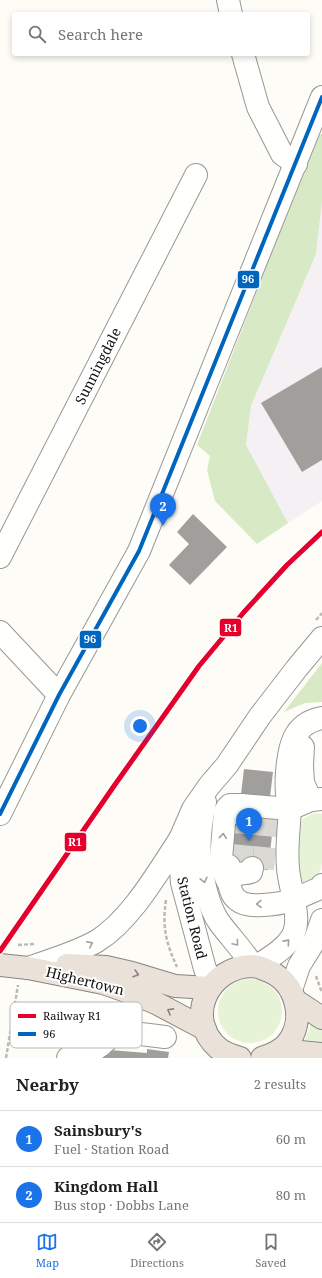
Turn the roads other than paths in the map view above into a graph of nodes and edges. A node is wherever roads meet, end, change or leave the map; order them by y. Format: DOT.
graph roads {
  1 [pos="228,0"];
  2 [pos="231,12"];
  3 [pos="244,56"];
  4 [pos="322,97"];
  5 [pos="296,164"];
  6 [pos="196,175"];
  7 [pos="0,557"];
  8 [pos="0,632"];
  9 [pos="322,638"];
  10 [pos="59,695"];
  11 [pos="322,718"];
  12 [pos="322,729"];
  13 [pos="295,772"];
  14 [pos="210,786"];
  15 [pos="316,800"];
  16 [pos="259,810"];
  17 [pos="0,814"];
  18 [pos="180,839"];
  19 [pos="322,885"];
  20 [pos="294,900"];
  21 [pos="322,920"];
  22 [pos="255,966"];
  23 [pos="16,967"];
  24 [pos="204,986"];
  25 [pos="293,996"];
  26 [pos="322,1018"];
  27 [pos="205,1029"];
  28 [pos="142,1034"];
  29 [pos="165,1037"];
  30 [pos="97,1048"];
  31 [pos="271,1054"];
  32 [pos="322,1054"];
  33 [pos="228,1055"];
  34 [pos="68,1058"];
  1 -- 2 [label="street"];
  3 -- 5 [label="street"];
  4 -- 5 [label="street"];
  5 -- 10 [label="street"];
  6 -- 7 [label="street, Sunningdale"];
  8 -- 10 [label="street"];
  9 -- 14 [label="street, Station Road"];
  10 -- 17 [label="street"];
  11 -- 13 [label="street"];
  12 -- 13 [label="street"];
  13 -- 15 [label="street"];
  13 -- 16 [label="street"];
  14 -- 18 [label="street, Station Road"];
  14 -- 22 [label="street, Station Road, one-way"];
  15 -- 16 [label="street"];
  16 -- 20 [label="street"];
  20 -- 16 [label="street, one-way"];
  23 -- 18 [label="street, one-way"];
  18 -- 24 [label="street, Station Road"];
  19 -- 20 [label="street"];
  22 -- 20 [label="street, one-way"];
  21 -- 25 [label="street"];
  22 -- 24 [label="highway"];
  22 -- 25 [label="highway"];
  23 -- 24 [label="highway, Highertown, one-way"];
  27 -- 23 [label="highway, Highertown, one-way"];
  24 -- 27 [label="highway"];
  25 -- 26 [label="highway"];
  25 -- 31 [label="highway"];
  27 -- 33 [label="highway"];
  28 -- 29 [label="street"];
  30 -- 34 [label="street"];
  31 -- 32 [label="highway"];
}
